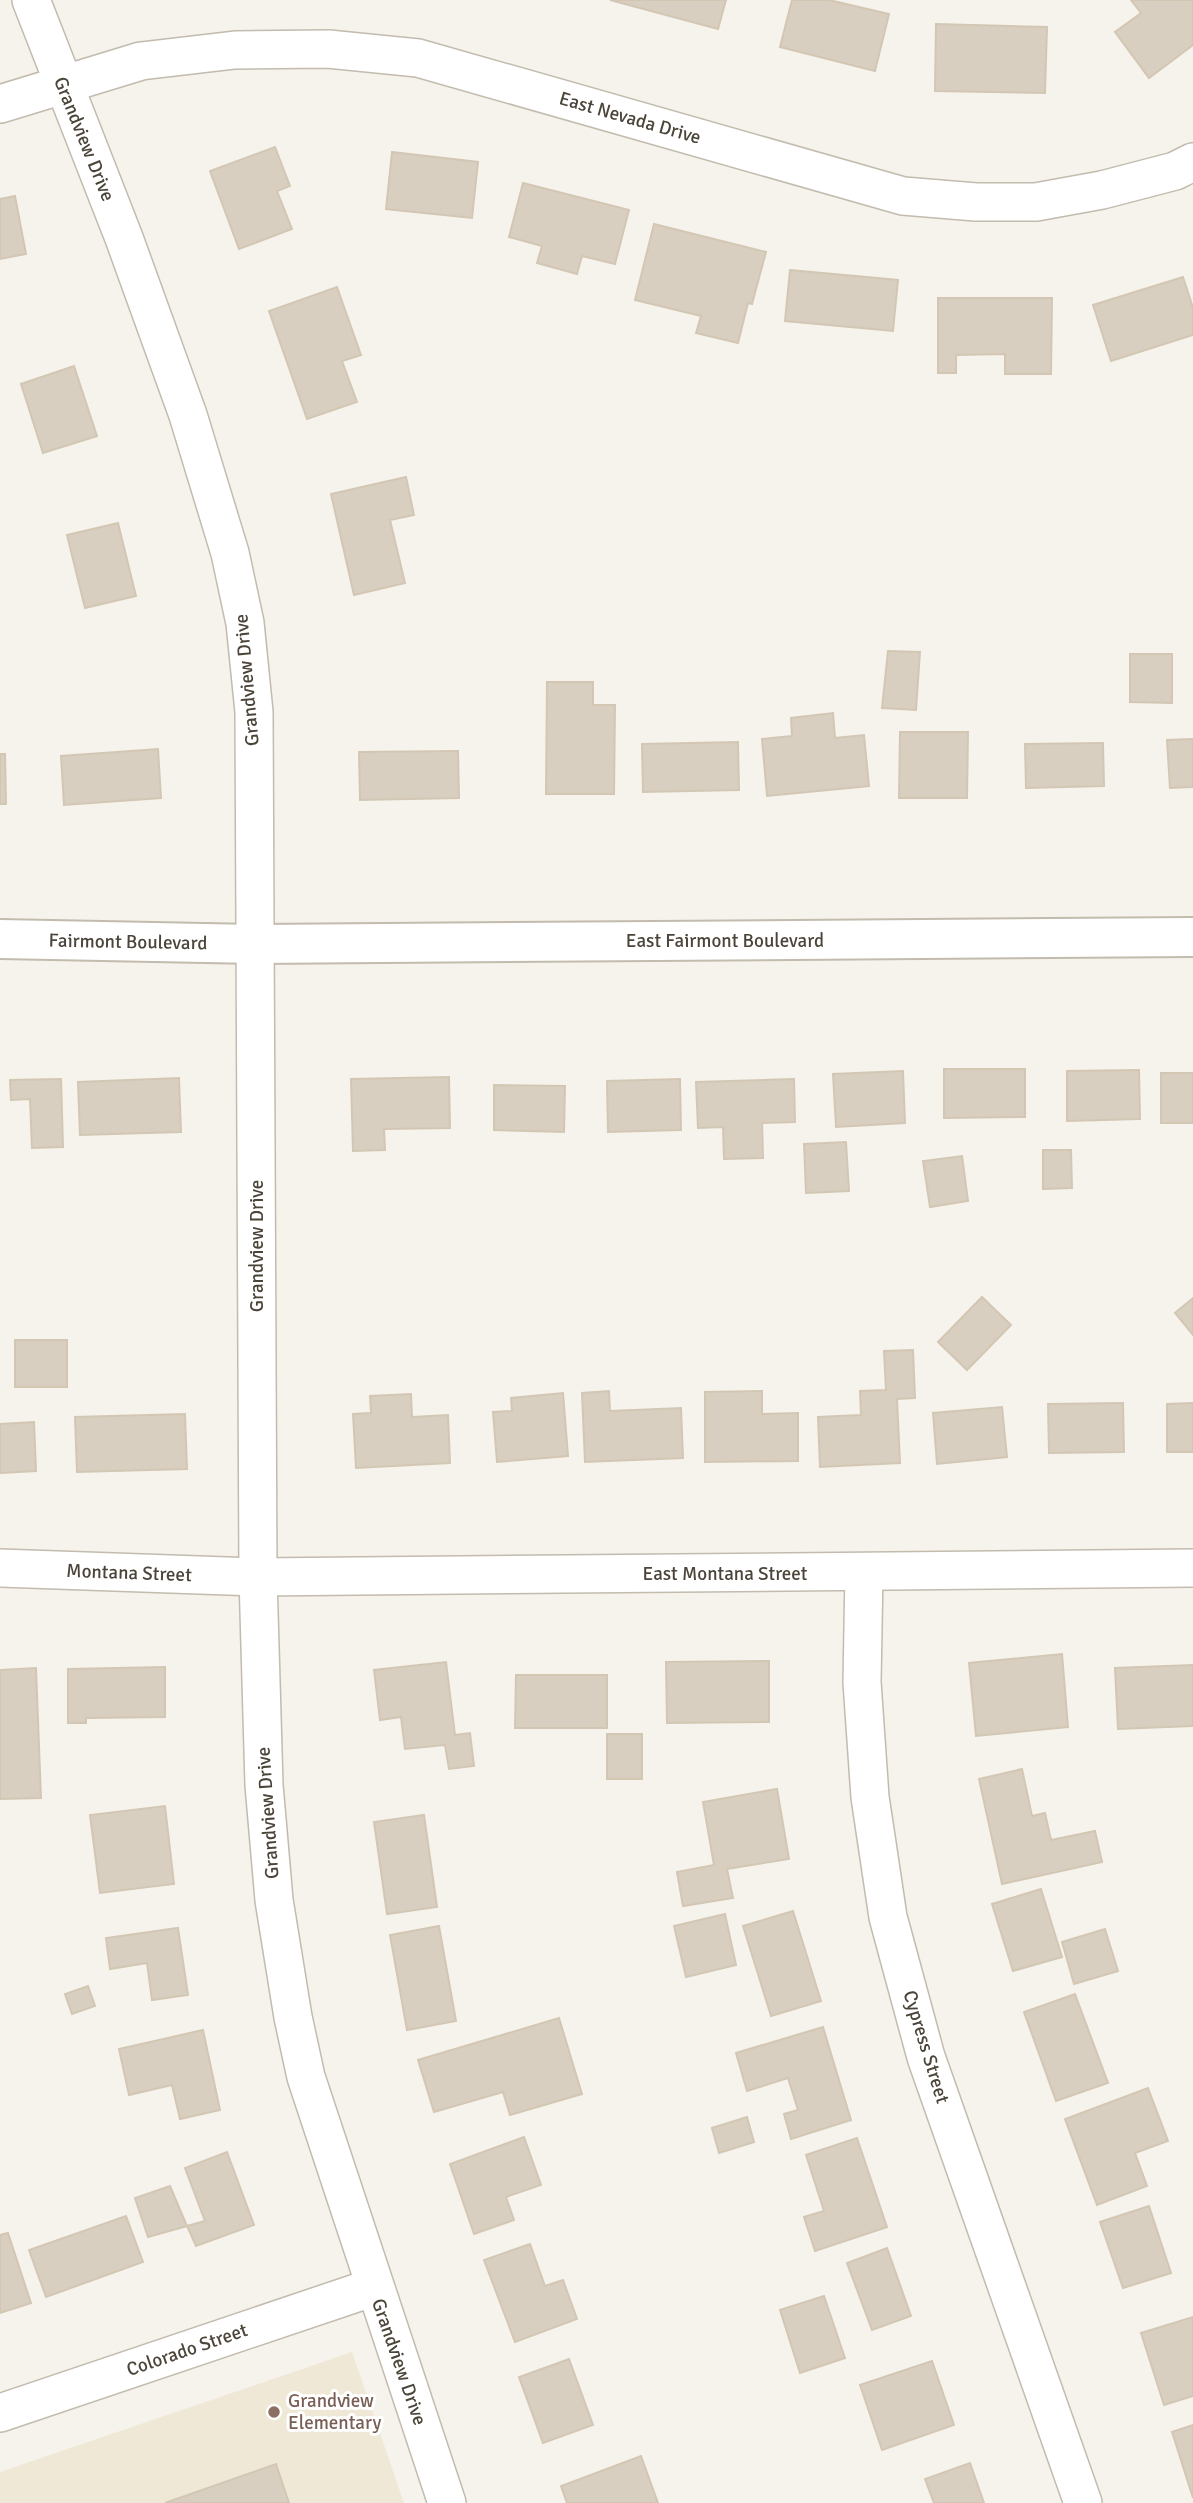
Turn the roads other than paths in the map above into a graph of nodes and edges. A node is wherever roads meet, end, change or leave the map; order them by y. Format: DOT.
graph roads {
  1 [pos="31,0"];
  2 [pos="62,84"];
  3 [pos="0,104"];
  4 [pos="1193,162"];
  5 [pos="1193,937"];
  6 [pos="0,939"];
  7 [pos="257,944"];
  8 [pos="0,1568"];
  9 [pos="1193,1568"];
  10 [pos="864,1573"];
  11 [pos="258,1577"];
  12 [pos="374,2287"];
  13 [pos="0,2413"];
  14 [pos="447,2503"];
  15 [pos="1083,2503"];
  1 -- 2 [label="street, Grandview Drive"];
  2 -- 3 [label="street, East Nevada Drive"];
  2 -- 4 [label="street, East Nevada Drive"];
  2 -- 7 [label="street, Grandview Drive"];
  5 -- 7 [label="street, East Fairmont Boulevard"];
  6 -- 7 [label="street, Fairmont Boulevard"];
  7 -- 11 [label="street, Grandview Drive"];
  8 -- 11 [label="street, Montana Street"];
  9 -- 10 [label="street, East Montana Street"];
  10 -- 11 [label="street, East Montana Street"];
  10 -- 15 [label="street, Cypress Street"];
  11 -- 12 [label="street, Grandview Drive"];
  12 -- 13 [label="street, Colorado Street"];
  12 -- 14 [label="street, Grandview Drive"];
}
